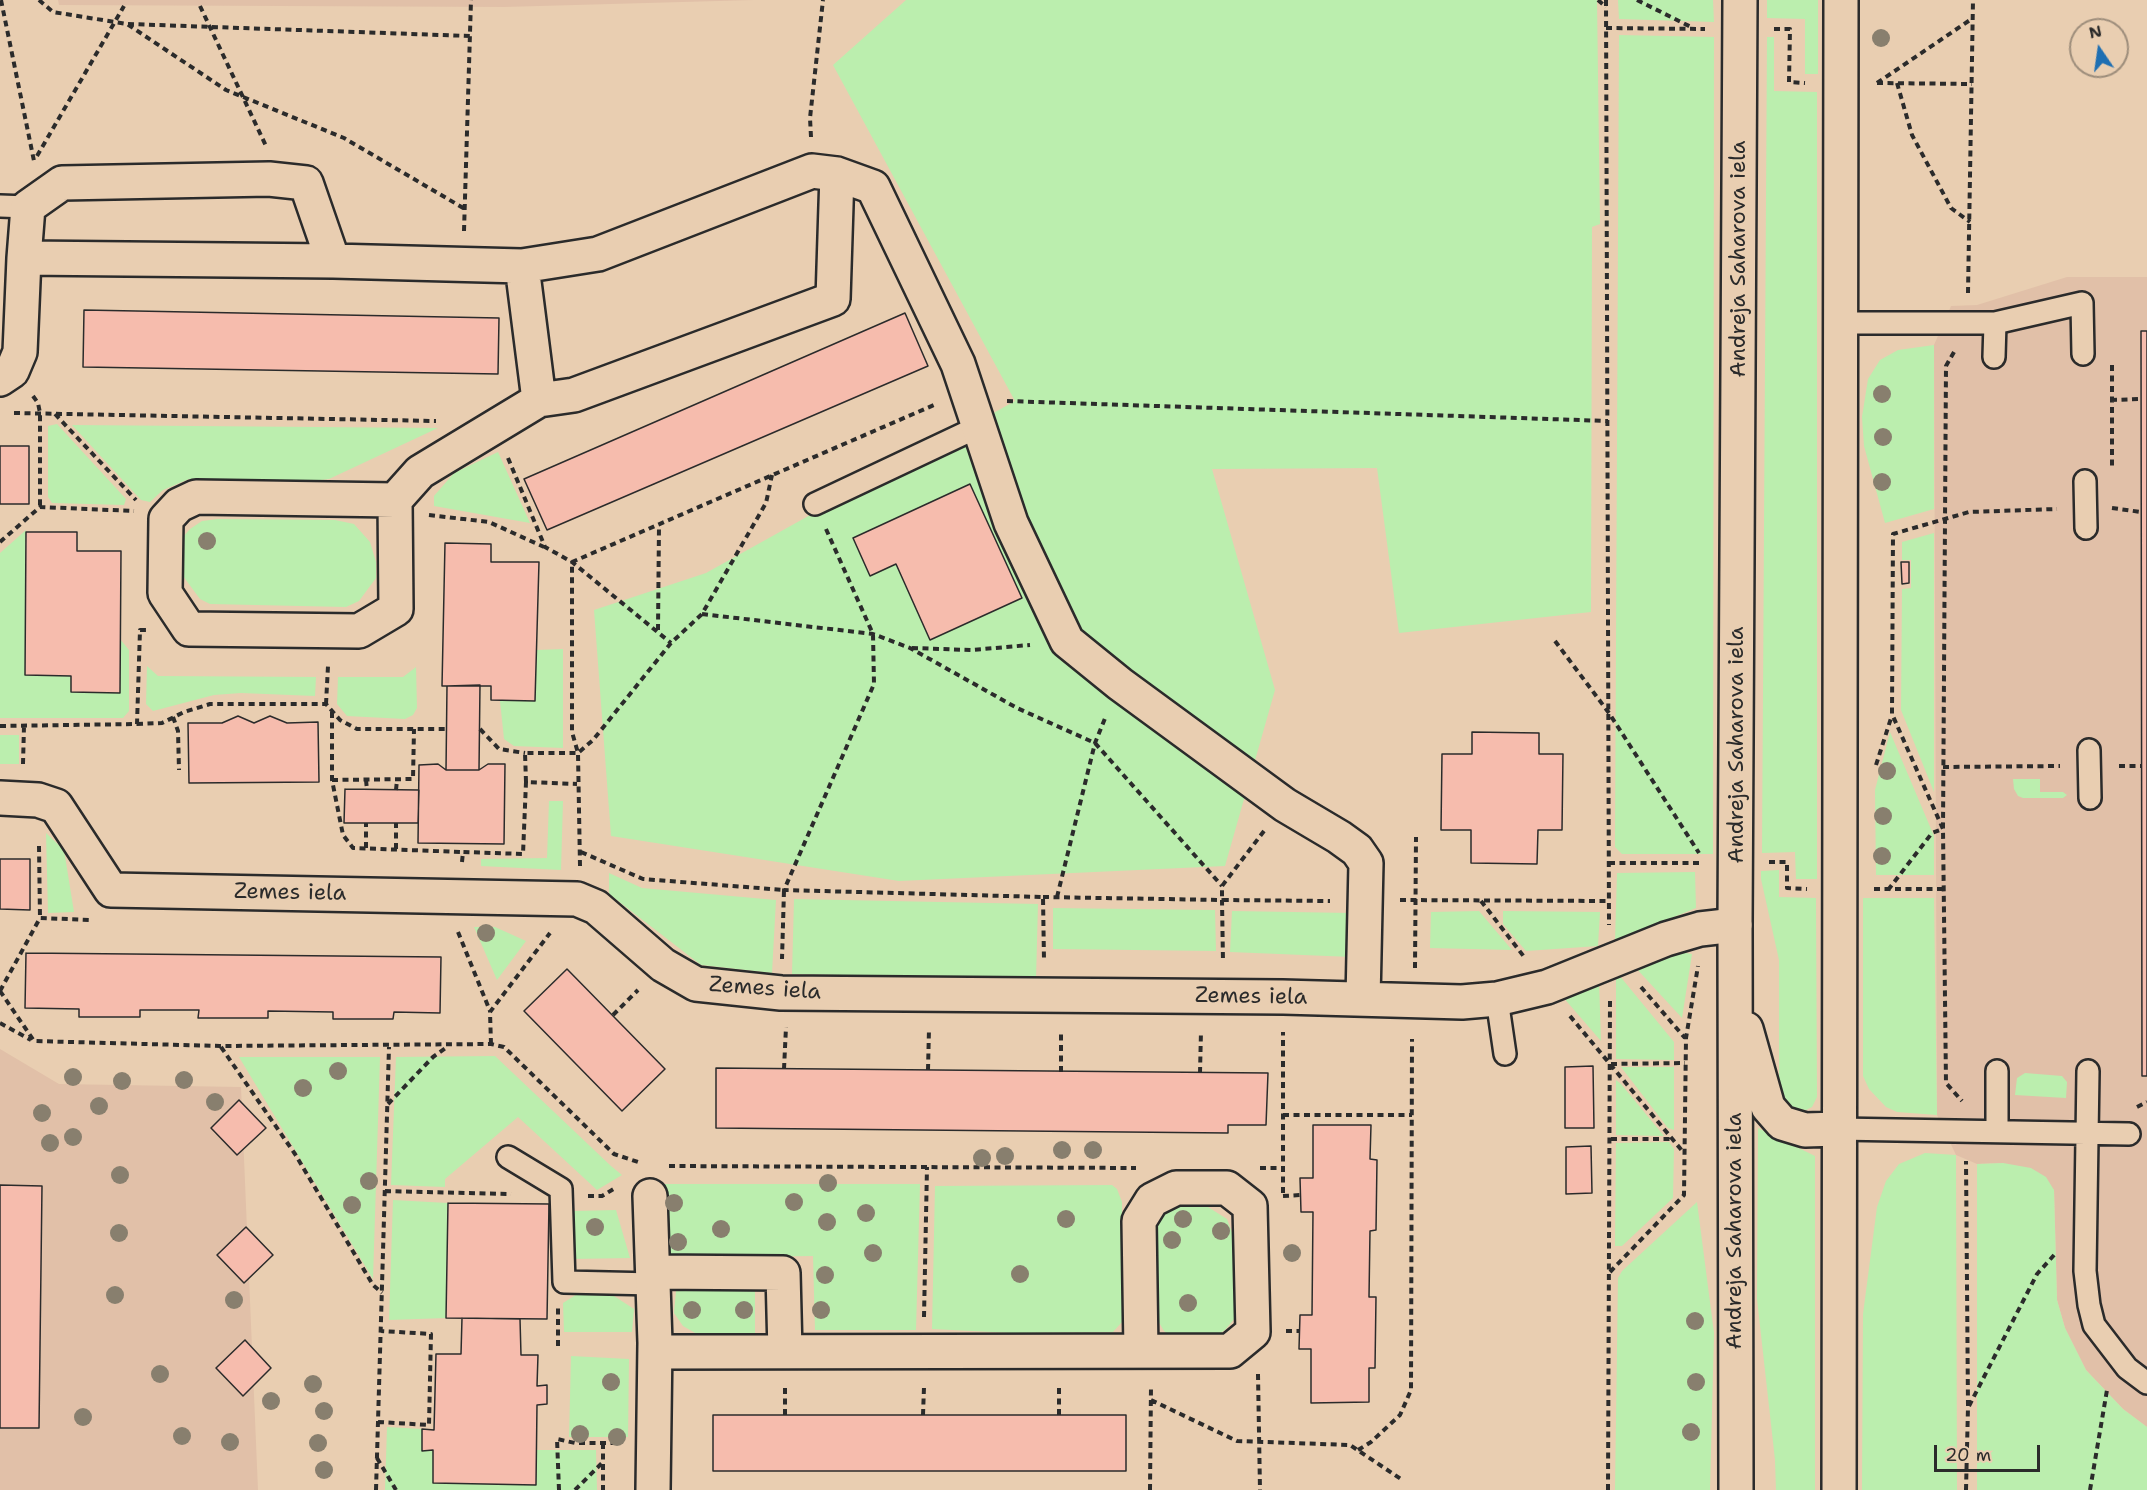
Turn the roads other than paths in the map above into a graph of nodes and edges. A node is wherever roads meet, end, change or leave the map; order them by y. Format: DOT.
graph roads {
  1 [pos="1740,0"];
  2 [pos="1841,0"];
  3 [pos="825,172"];
  4 [pos="22,205"];
  5 [pos="24,258"];
  6 [pos="333,261"];
  7 [pos="522,266"];
  8 [pos="1840,323"];
  9 [pos="1995,323"];
  10 [pos="2083,354"];
  11 [pos="1994,357"];
  12 [pos="14,384"];
  13 [pos="539,400"];
  14 [pos="974,413"];
  15 [pos="2085,481"];
  16 [pos="395,500"];
  17 [pos="815,504"];
  18 [pos="2086,518"];
  19 [pos="2089,758"];
  20 [pos="0,798"];
  21 [pos="2090,798"];
  22 [pos="1735,925"];
  23 [pos="1735,990"];
  24 [pos="1363,999"];
  25 [pos="1497,999"];
  26 [pos="1505,1054"];
  27 [pos="1997,1071"];
  28 [pos="2088,1071"];
  29 [pos="1838,1129"];
  30 [pos="1997,1131"];
  31 [pos="2087,1134"];
  32 [pos="2129,1134"];
  33 [pos="508,1157"];
  34 [pos="650,1181"];
  35 [pos="654,1278"];
  36 [pos="655,1352"];
  37 [pos="785,1352"];
  38 [pos="1146,1364"];
  39 [pos="2147,1383"];
  40 [pos="653,1490"];
  41 [pos="1736,1490"];
  42 [pos="1839,1490"];
  1 -- 22 [label="street, Andreja Saharova iela"];
  2 -- 8 [label="street"];
  3 -- 7 [label="street"];
  3 -- 13 [label="street"];
  3 -- 14 [label="street"];
  4 -- 5 [label="street"];
  4 -- 6 [label="street"];
  5 -- 6 [label="street"];
  5 -- 12 [label="street"];
  6 -- 7 [label="street"];
  7 -- 13 [label="street"];
  8 -- 9 [label="lane"];
  8 -- 29 [label="street"];
  9 -- 10 [label="lane"];
  9 -- 11 [label="lane"];
  13 -- 16 [label="street"];
  14 -- 17 [label="lane"];
  14 -- 24 [label="street"];
  15 -- 18 [label="lane"];
  16 -- 16 [label="street"];
  19 -- 21 [label="lane"];
  20 -- 24 [label="street, Zemes iela"];
  22 -- 23 [label="street, Andreja Saharova iela"];
  22 -- 25 [label="street, Zemes iela"];
  23 -- 29 [label="street"];
  23 -- 41 [label="street, Andreja Saharova iela"];
  24 -- 25 [label="street, Zemes iela"];
  25 -- 26 [label="lane"];
  27 -- 30 [label="lane"];
  28 -- 31 [label="lane"];
  29 -- 30 [label="lane"];
  29 -- 42 [label="street"];
  30 -- 31 [label="lane"];
  31 -- 32 [label="lane"];
  31 -- 39 [label="lane"];
  33 -- 35 [label="lane"];
  34 -- 35 [label="street"];
  35 -- 36 [label="street"];
  35 -- 37 [label="street"];
  36 -- 37 [label="street"];
  36 -- 40 [label="street"];
  37 -- 38 [label="street"];
  38 -- 38 [label="street"];
}
